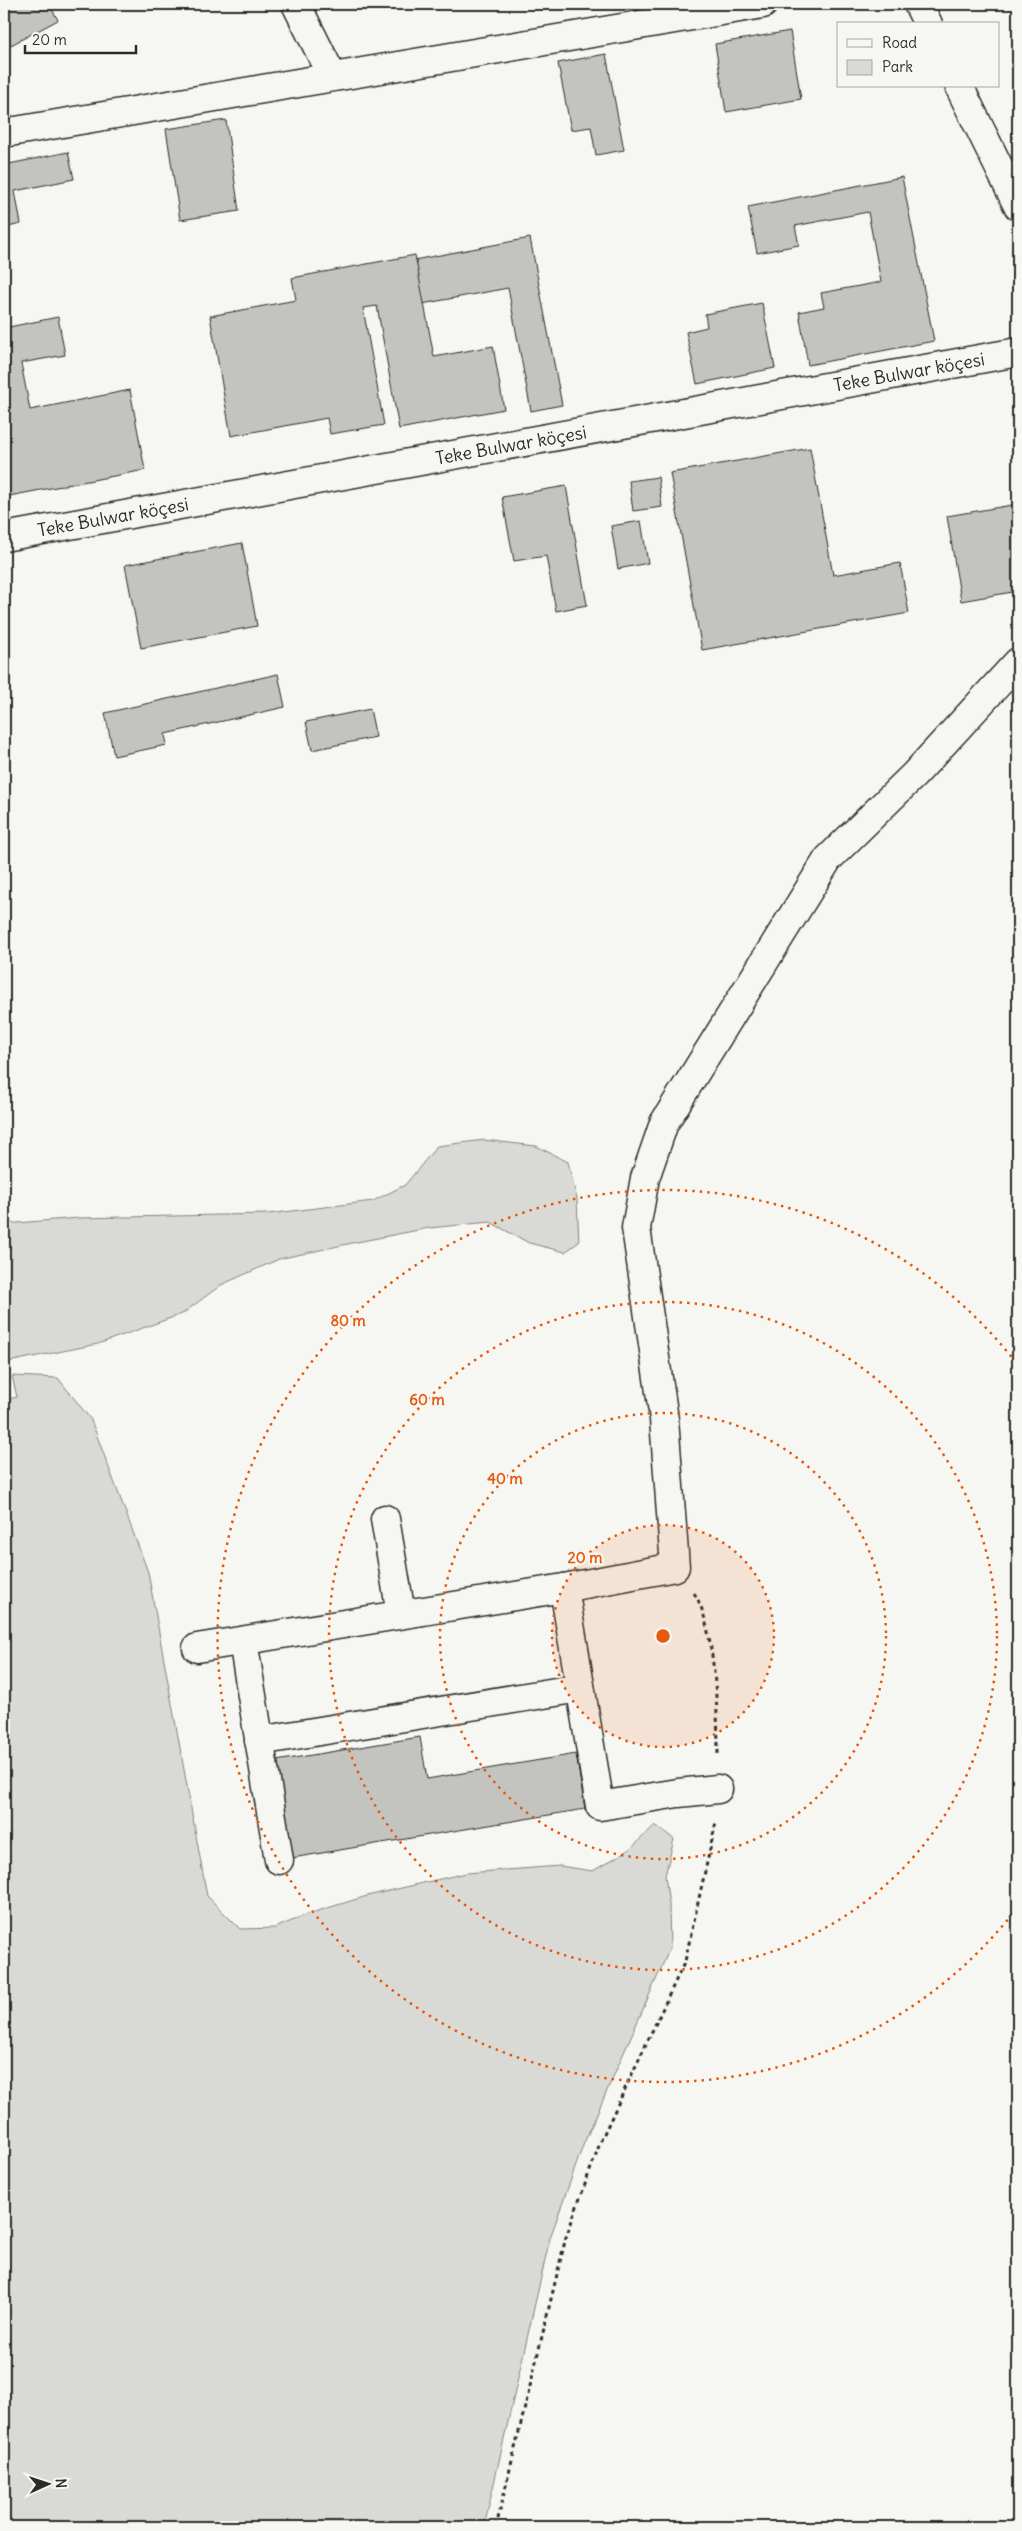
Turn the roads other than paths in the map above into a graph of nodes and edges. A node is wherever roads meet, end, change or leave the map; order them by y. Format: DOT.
graph roads {
  1 [pos="296,4"];
  2 [pos="763,4"];
  3 [pos="918,4"];
  4 [pos="927,22"];
  5 [pos="332,76"];
  6 [pos="960,88"];
  7 [pos="4,133"];
  8 [pos="1018,206"];
  9 [pos="1018,352"];
  10 [pos="4,537"];
  11 [pos="1018,662"];
  12 [pos="385,1519"];
  13 [pos="564,1588"];
  14 [pos="401,1614"];
  15 [pos="243,1641"];
  16 [pos="197,1648"];
  17 [pos="580,1688"];
  18 [pos="259,1741"];
  19 [pos="718,1789"];
  20 [pos="279,1860"];
  1 -- 5 [label="street"];
  2 -- 5 [label="street"];
  3 -- 4 [label="street"];
  5 -- 7 [label="street"];
  6 -- 8 [label="street"];
  9 -- 10 [label="street, Teke Bulwar köçesi"];
  11 -- 13 [label="street"];
  12 -- 14 [label="street"];
  13 -- 14 [label="street"];
  13 -- 17 [label="street"];
  14 -- 15 [label="street"];
  15 -- 16 [label="street"];
  15 -- 18 [label="street"];
  17 -- 18 [label="street"];
  17 -- 19 [label="street"];
  18 -- 20 [label="street"];
}
